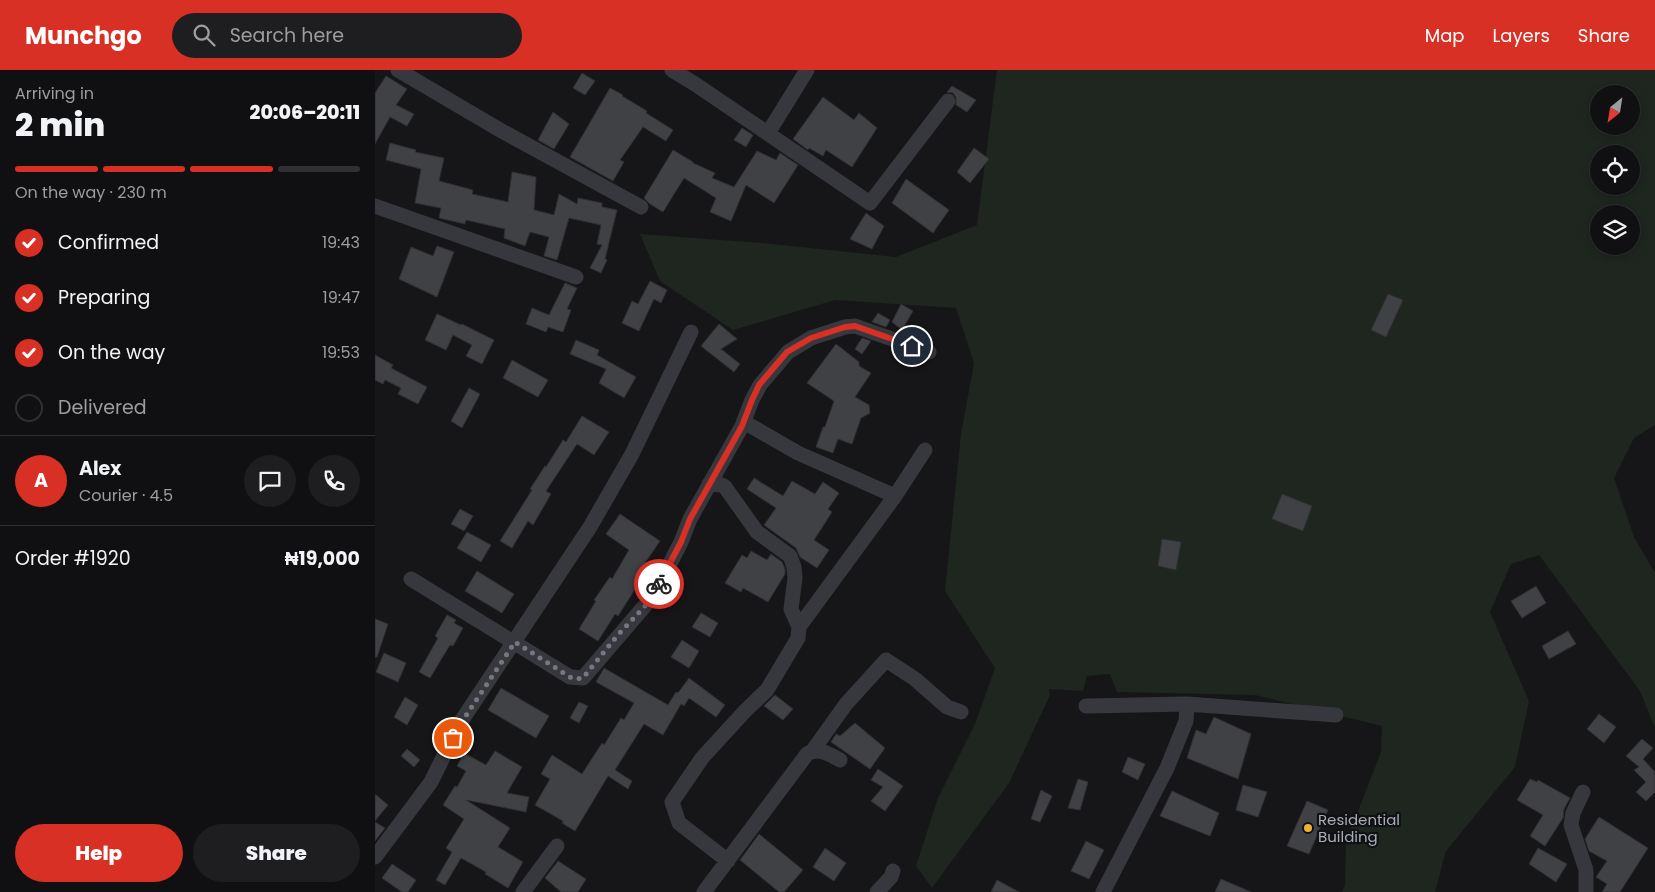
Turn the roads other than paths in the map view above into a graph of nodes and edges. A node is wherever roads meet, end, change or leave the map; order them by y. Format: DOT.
graph roads {
  1 [pos="398,70"];
  2 [pos="672,70"];
  3 [pos="807,70"];
  4 [pos="949,101"];
  5 [pos="767,133"];
  6 [pos="375,206"];
  7 [pos="641,207"];
  8 [pos="576,277"];
  9 [pos="691,332"];
  10 [pos="929,352"];
  11 [pos="744,422"];
  12 [pos="925,450"];
  13 [pos="709,484"];
  14 [pos="895,496"];
  15 [pos="411,579"];
  16 [pos="799,627"];
  17 [pos="515,642"];
  18 [pos="1187,704"];
  19 [pos="1086,706"];
  20 [pos="961,712"];
  21 [pos="1336,716"];
  22 [pos="813,750"];
  23 [pos="840,760"];
  24 [pos="1583,792"];
  25 [pos="557,846"];
  26 [pos="375,857"];
  27 [pos="728,861"];
  28 [pos="893,871"];
  29 [pos="523,892"];
  30 [pos="704,892"];
  31 [pos="877,892"];
  32 [pos="1103,892"];
  33 [pos="1586,892"];
  1 -- 7 [label="street"];
  2 -- 5 [label="street"];
  3 -- 5 [label="street"];
  4 -- 5 [label="street"];
  6 -- 8 [label="street"];
  9 -- 17 [label="street"];
  10 -- 11 [label="street"];
  11 -- 13 [label="street"];
  11 -- 14 [label="street"];
  12 -- 14 [label="street"];
  13 -- 16 [label="street"];
  13 -- 17 [label="street"];
  14 -- 16 [label="street"];
  15 -- 17 [label="street"];
  16 -- 27 [label="street"];
  17 -- 26 [label="street"];
  18 -- 19 [label="street"];
  18 -- 21 [label="street"];
  18 -- 32 [label="street"];
  20 -- 22 [label="street"];
  22 -- 23 [label="street"];
  22 -- 27 [label="street"];
  24 -- 33 [label="street"];
  25 -- 29 [label="street"];
  27 -- 30 [label="street"];
  28 -- 31 [label="street"];
}
